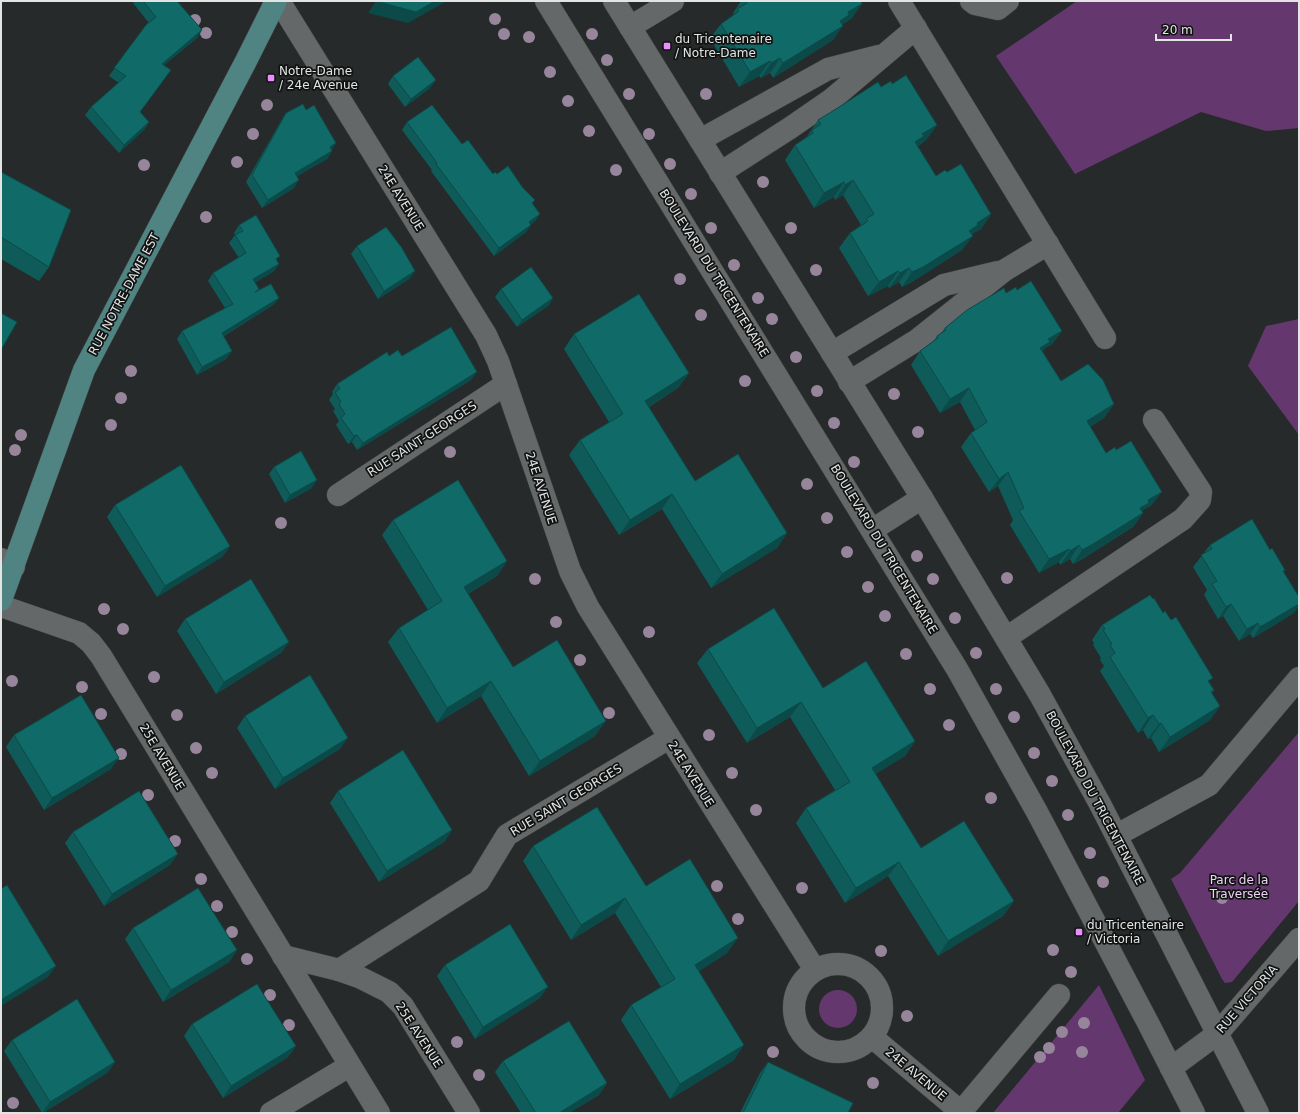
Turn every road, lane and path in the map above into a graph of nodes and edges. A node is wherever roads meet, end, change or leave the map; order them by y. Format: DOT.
graph roads {
  1 [pos="278,1"];
  2 [pos="546,1"];
  3 [pos="614,1"];
  4 [pos="673,1"];
  5 [pos="899,1"];
  6 [pos="971,1"];
  7 [pos="1008,1"];
  8 [pos="630,28"];
  9 [pos="916,28"];
  10 [pos="884,55"];
  11 [pos="700,140"];
  12 [pos="720,173"];
  13 [pos="1048,244"];
  14 [pos="1005,270"];
  15 [pos="1105,338"];
  16 [pos="832,353"];
  17 [pos="850,382"];
  18 [pos="506,384"];
  19 [pos="1154,420"];
  20 [pos="338,495"];
  21 [pos="922,498"];
  22 [pos="872,530"];
  23 [pos="7,563"];
  24 [pos="1,600"];
  25 [pos="1,606"];
  26 [pos="1006,638"];
  27 [pos="1299,678"];
  28 [pos="669,738"];
  29 [pos="1117,835"];
  30 [pos="1299,939"];
  31 [pos="283,956"];
  32 [pos="339,970"];
  33 [pos="815,970"];
  34 [pos="1059,995"];
  35 [pos="1218,1034"];
  36 [pos="872,1037"];
  37 [pos="349,1066"];
  38 [pos="1171,1068"];
  39 [pos="961,1112"];
  40 [pos="272,1113"];
  41 [pos="378,1113"];
  42 [pos="469,1113"];
  43 [pos="1194,1113"];
  44 [pos="1258,1113"];
  1 -- 18 [label="street, 24E AVENUE"];
  1 -- 23 [label="main road, RUE NOTRE-DAME EST"];
  2 -- 22 [label="street, BOULEVARD DU TRICENTENAIRE"];
  3 -- 8 [label="street, BOULEVARD DU TRICENTENAIRE"];
  4 -- 8 [label="street"];
  5 -- 9 [label="street"];
  6 -- 7 [label="street"];
  8 -- 11 [label="street, BOULEVARD DU TRICENTENAIRE"];
  9 -- 10 [label="street"];
  9 -- 13 [label="street"];
  10 -- 11 [label="street"];
  10 -- 12 [label="street"];
  11 -- 12 [label="street, BOULEVARD DU TRICENTENAIRE"];
  12 -- 16 [label="street, BOULEVARD DU TRICENTENAIRE"];
  13 -- 14 [label="street"];
  13 -- 15 [label="street"];
  14 -- 16 [label="street"];
  14 -- 17 [label="street"];
  16 -- 17 [label="street, BOULEVARD DU TRICENTENAIRE"];
  17 -- 21 [label="street, BOULEVARD DU TRICENTENAIRE"];
  18 -- 20 [label="street, RUE SAINT-GEORGES"];
  18 -- 28 [label="street, 24E AVENUE"];
  19 -- 26 [label="street"];
  21 -- 22 [label="street"];
  21 -- 26 [label="street, BOULEVARD DU TRICENTENAIRE"];
  22 -- 38 [label="street, BOULEVARD DU TRICENTENAIRE"];
  23 -- 24 [label="main road, RUE NOTRE-DAME EST"];
  25 -- 31 [label="street, 25E AVENUE"];
  26 -- 29 [label="street, BOULEVARD DU TRICENTENAIRE"];
  27 -- 29 [label="street"];
  28 -- 32 [label="street, RUE SAINT GEORGES"];
  28 -- 33 [label="street, 24E AVENUE"];
  29 -- 35 [label="street, BOULEVARD DU TRICENTENAIRE"];
  30 -- 35 [label="street, RUE VICTORIA"];
  31 -- 32 [label="street, 25E AVENUE"];
  31 -- 37 [label="street, 25E AVENUE"];
  32 -- 42 [label="street, 25E AVENUE"];
  33 -- 36 [label="street"];
  33 -- 36 [label="street"];
  34 -- 39 [label="street"];
  35 -- 38 [label="street, RUE VICTORIA"];
  35 -- 44 [label="street, BOULEVARD DU TRICENTENAIRE"];
  36 -- 39 [label="street, 24E AVENUE"];
  37 -- 40 [label="street"];
  37 -- 41 [label="street, 25E AVENUE"];
  38 -- 43 [label="street, BOULEVARD DU TRICENTENAIRE"];
}
